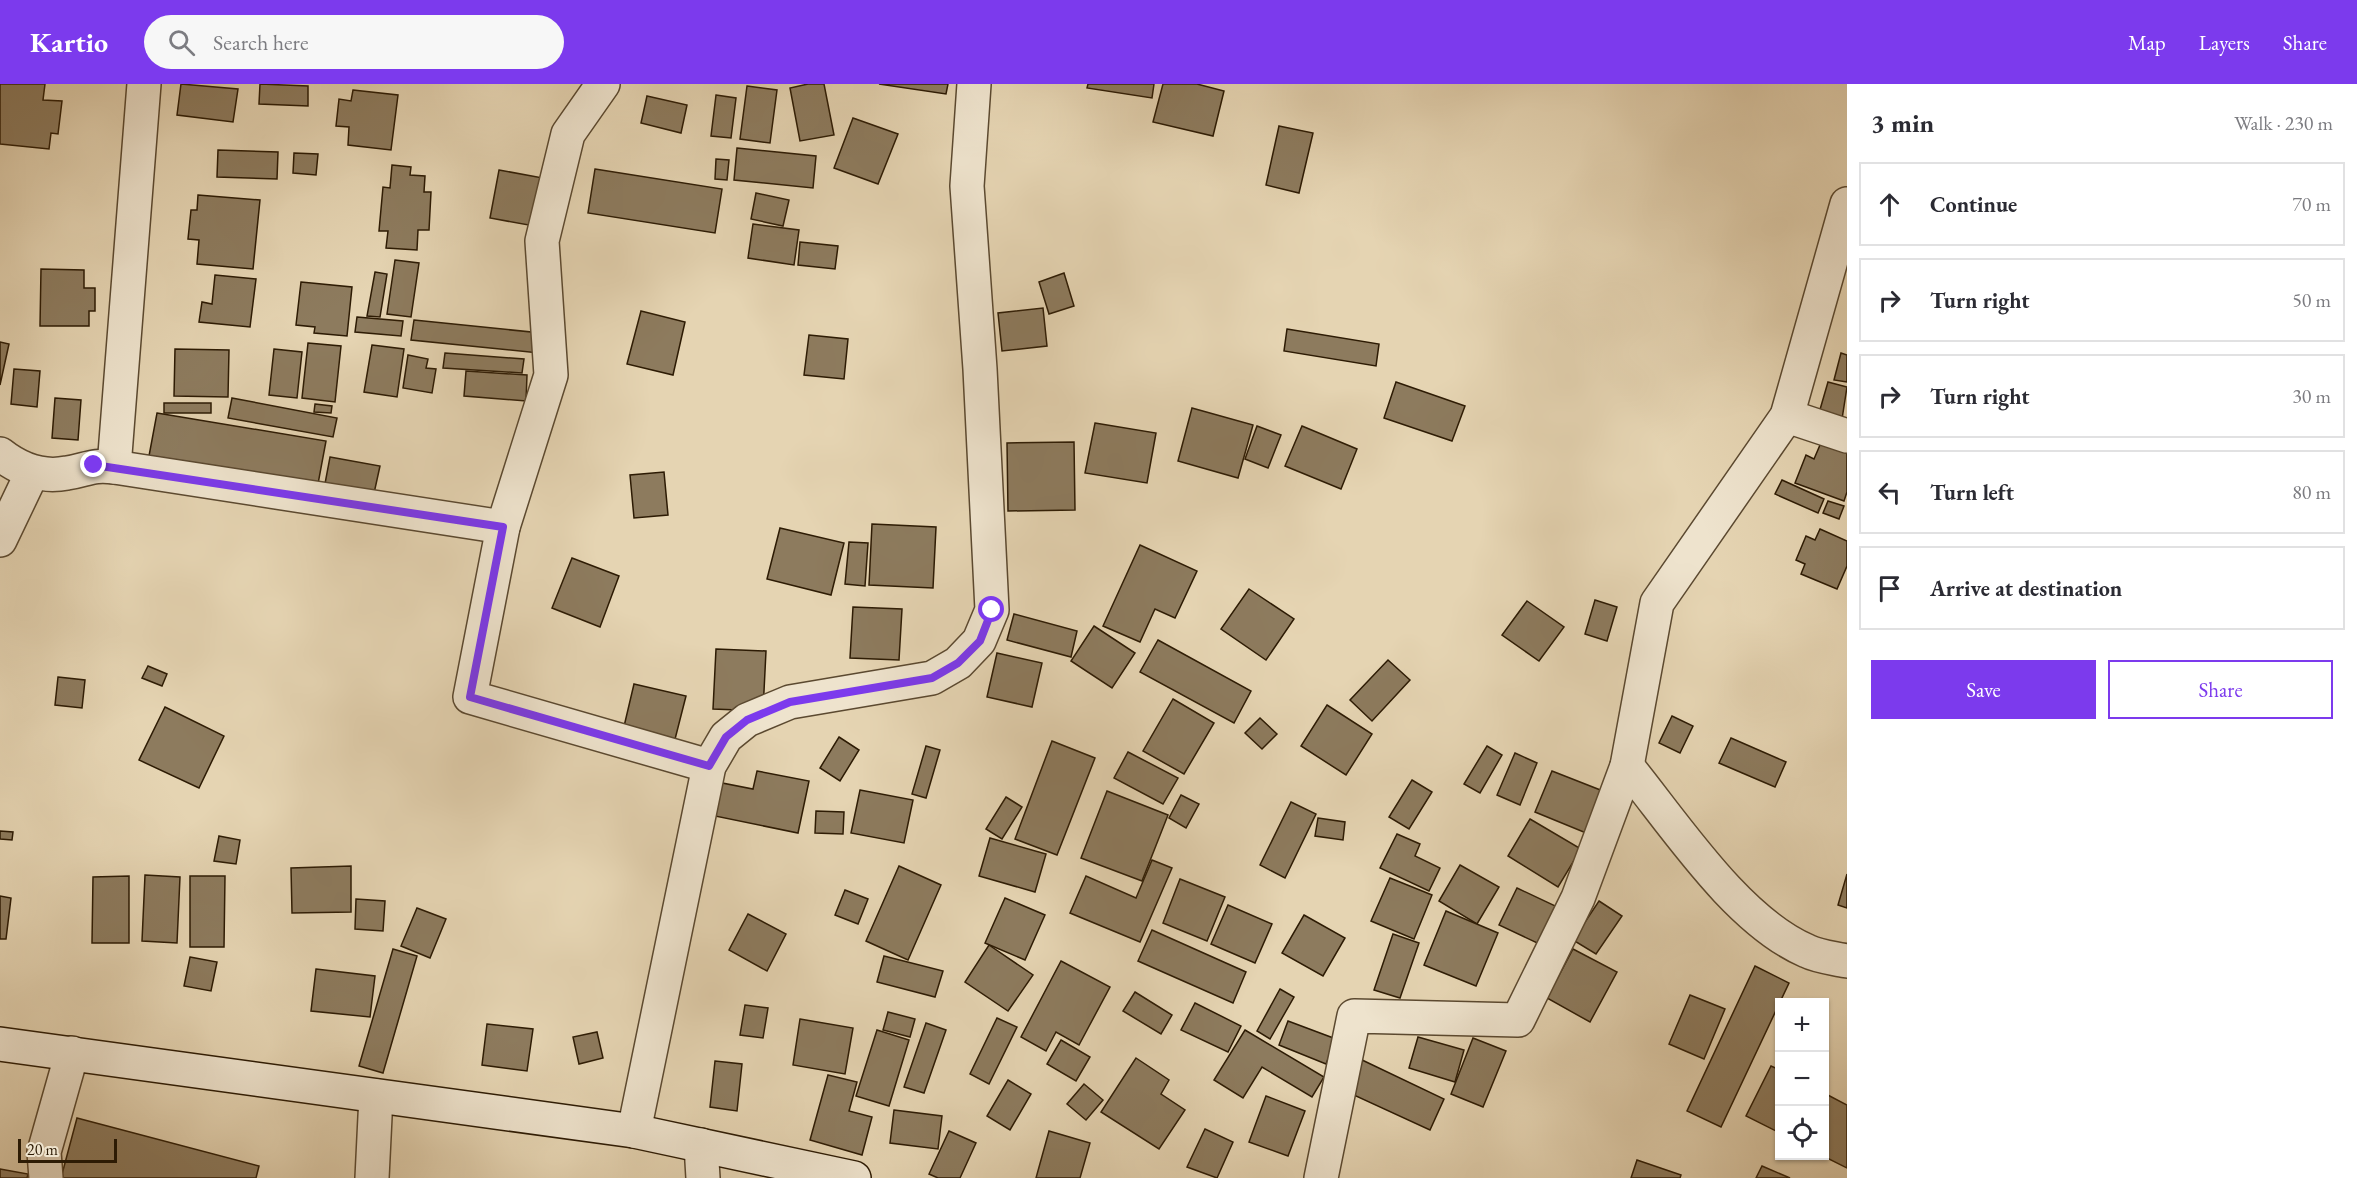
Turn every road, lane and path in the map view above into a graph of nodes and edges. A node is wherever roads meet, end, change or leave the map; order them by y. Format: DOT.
graph roads {
  1 [pos="144,84"];
  2 [pos="603,84"];
  3 [pos="974,84"];
  4 [pos="1847,204"];
  5 [pos="1787,416"];
  6 [pos="1847,436"];
  7 [pos="0,454"];
  8 [pos="114,466"];
  9 [pos="32,473"];
  10 [pos="503,527"];
  11 [pos="0,540"];
  12 [pos="709,766"];
  13 [pos="1627,766"];
  14 [pos="1847,962"];
  15 [pos="0,1044"];
  16 [pos="72,1053"];
  17 [pos="376,1096"];
  18 [pos="634,1131"];
  19 [pos="701,1145"];
  20 [pos="46,1178"];
  21 [pos="372,1178"];
  22 [pos="703,1178"];
  23 [pos="854,1178"];
  24 [pos="1320,1178"];
  1 -- 8 [label="street"];
  2 -- 10 [label="street"];
  3 -- 12 [label="street"];
  4 -- 5 [label="street"];
  5 -- 6 [label="street"];
  5 -- 13 [label="street"];
  7 -- 9 [label="street"];
  8 -- 9 [label="street"];
  8 -- 10 [label="street"];
  9 -- 11 [label="street"];
  10 -- 12 [label="street"];
  12 -- 18 [label="street"];
  13 -- 14 [label="street"];
  13 -- 24 [label="street"];
  15 -- 16 [label="street"];
  16 -- 17 [label="street"];
  16 -- 20 [label="street"];
  17 -- 18 [label="street"];
  17 -- 21 [label="street"];
  18 -- 19 [label="street"];
  19 -- 22 [label="street"];
  19 -- 23 [label="street"];
}
